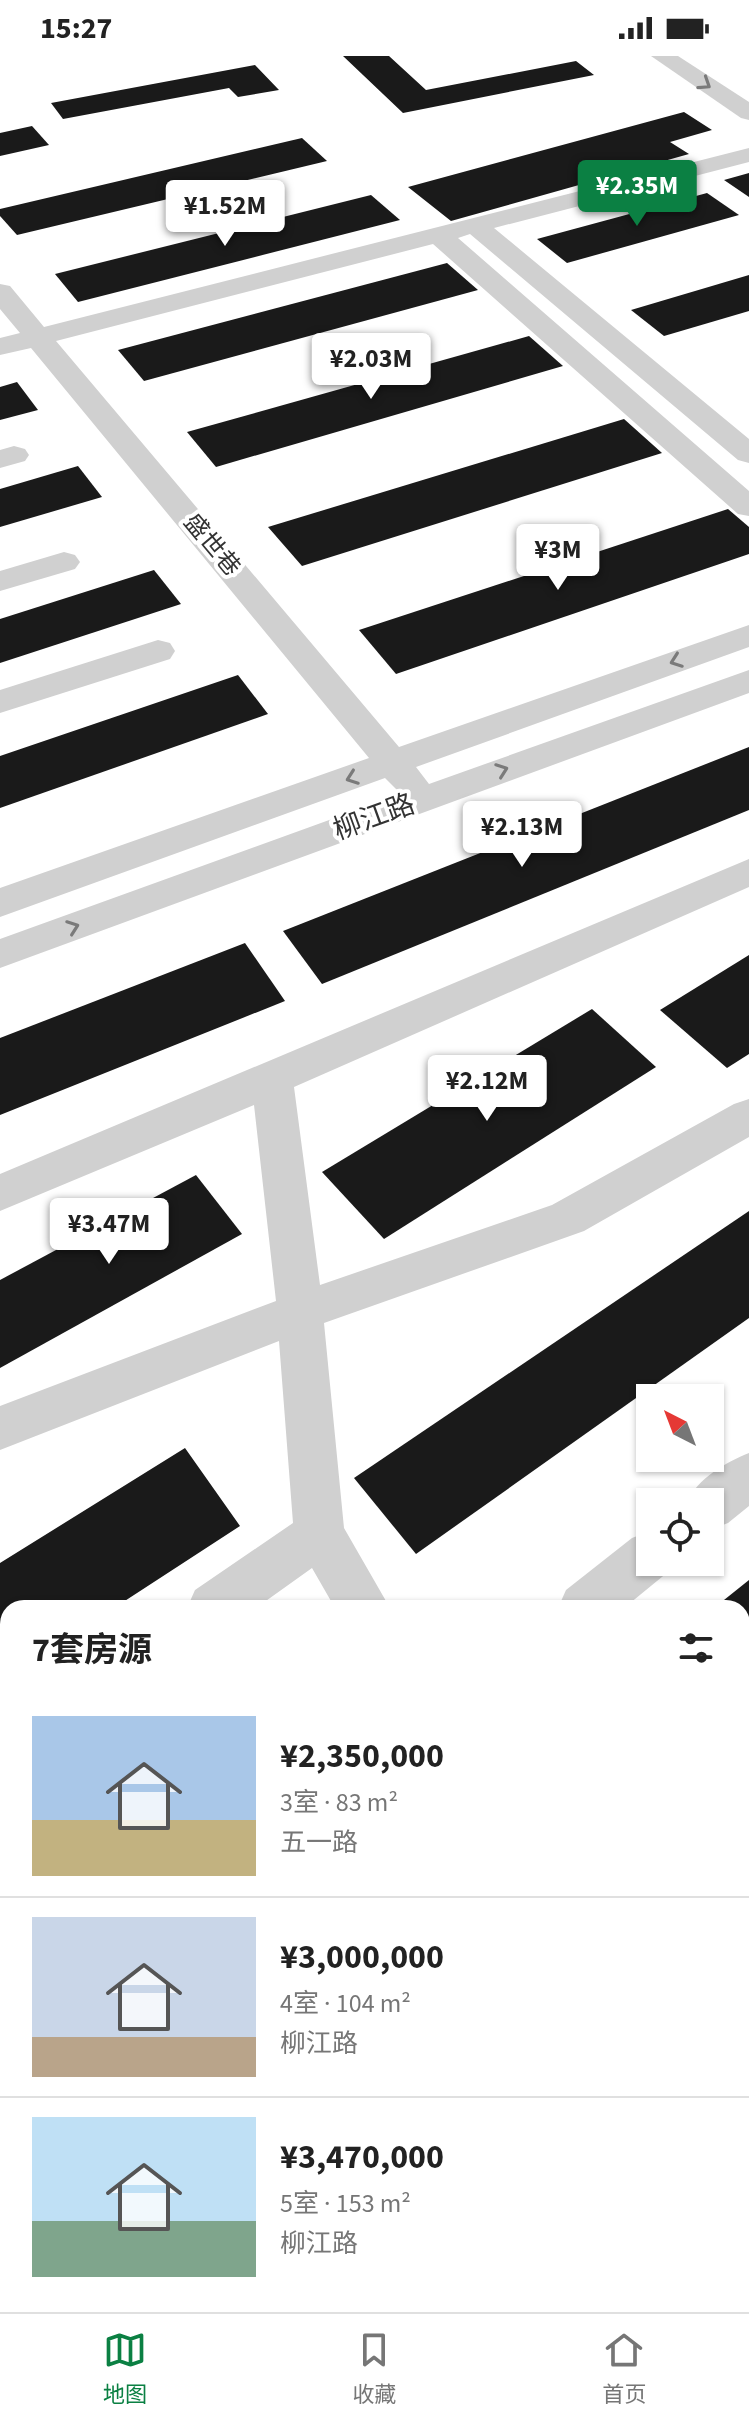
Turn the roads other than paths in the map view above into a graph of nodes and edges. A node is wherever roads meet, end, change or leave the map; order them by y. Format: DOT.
graph roads {
  1 [pos="662,56"];
  2 [pos="701,56"];
  3 [pos="749,87"];
  4 [pos="749,113"];
  5 [pos="749,155"];
  6 [pos="476,226"];
  7 [pos="439,235"];
  8 [pos="0,292"];
  9 [pos="37,337"];
  10 [pos="0,347"];
  11 [pos="749,454"];
  12 [pos="749,507"];
  13 [pos="64,562"];
  14 [pos="0,581"];
  15 [pos="749,635"];
  16 [pos="158,651"];
  17 [pos="749,681"];
  18 [pos="0,702"];
  19 [pos="395,763"];
  20 [pos="423,799"];
  21 [pos="749,872"];
  22 [pos="0,903"];
  23 [pos="0,954"];
  24 [pos="272,1079"];
  25 [pos="749,1116"];
  26 [pos="0,1193"];
  27 [pos="300,1312"];
  28 [pos="0,1428"];
  29 [pos="749,1476"];
  30 [pos="724,1496"];
  31 [pos="319,1534"];
  32 [pos="636,1566"];
  33 [pos="224,1600"];
  34 [pos="359,1600"];
  35 [pos="594,1600"];
  1 -- 4 [label="street, one-way"];
  2 -- 3 [label="street"];
  5 -- 6 [label="street"];
  6 -- 7 [label="street"];
  6 -- 11 [label="street"];
  7 -- 9 [label="street"];
  7 -- 12 [label="street"];
  8 -- 9 [label="street, 盛世巷"];
  9 -- 10 [label="street"];
  9 -- 19 [label="street, 盛世巷"];
  13 -- 14 [label="street"];
  15 -- 19 [label="street, 柳江路, one-way"];
  16 -- 18 [label="street"];
  20 -- 17 [label="street, 柳江路, one-way"];
  19 -- 20 [label="street, 盛世巷"];
  19 -- 22 [label="street, 柳江路, one-way"];
  23 -- 20 [label="street, 柳江路, one-way"];
  21 -- 24 [label="street"];
  24 -- 26 [label="street"];
  24 -- 27 [label="street"];
  25 -- 27 [label="street"];
  27 -- 28 [label="street"];
  27 -- 31 [label="street"];
  29 -- 30 [label="street"];
  31 -- 33 [label="street"];
  31 -- 34 [label="street"];
  32 -- 35 [label="street"];
}
